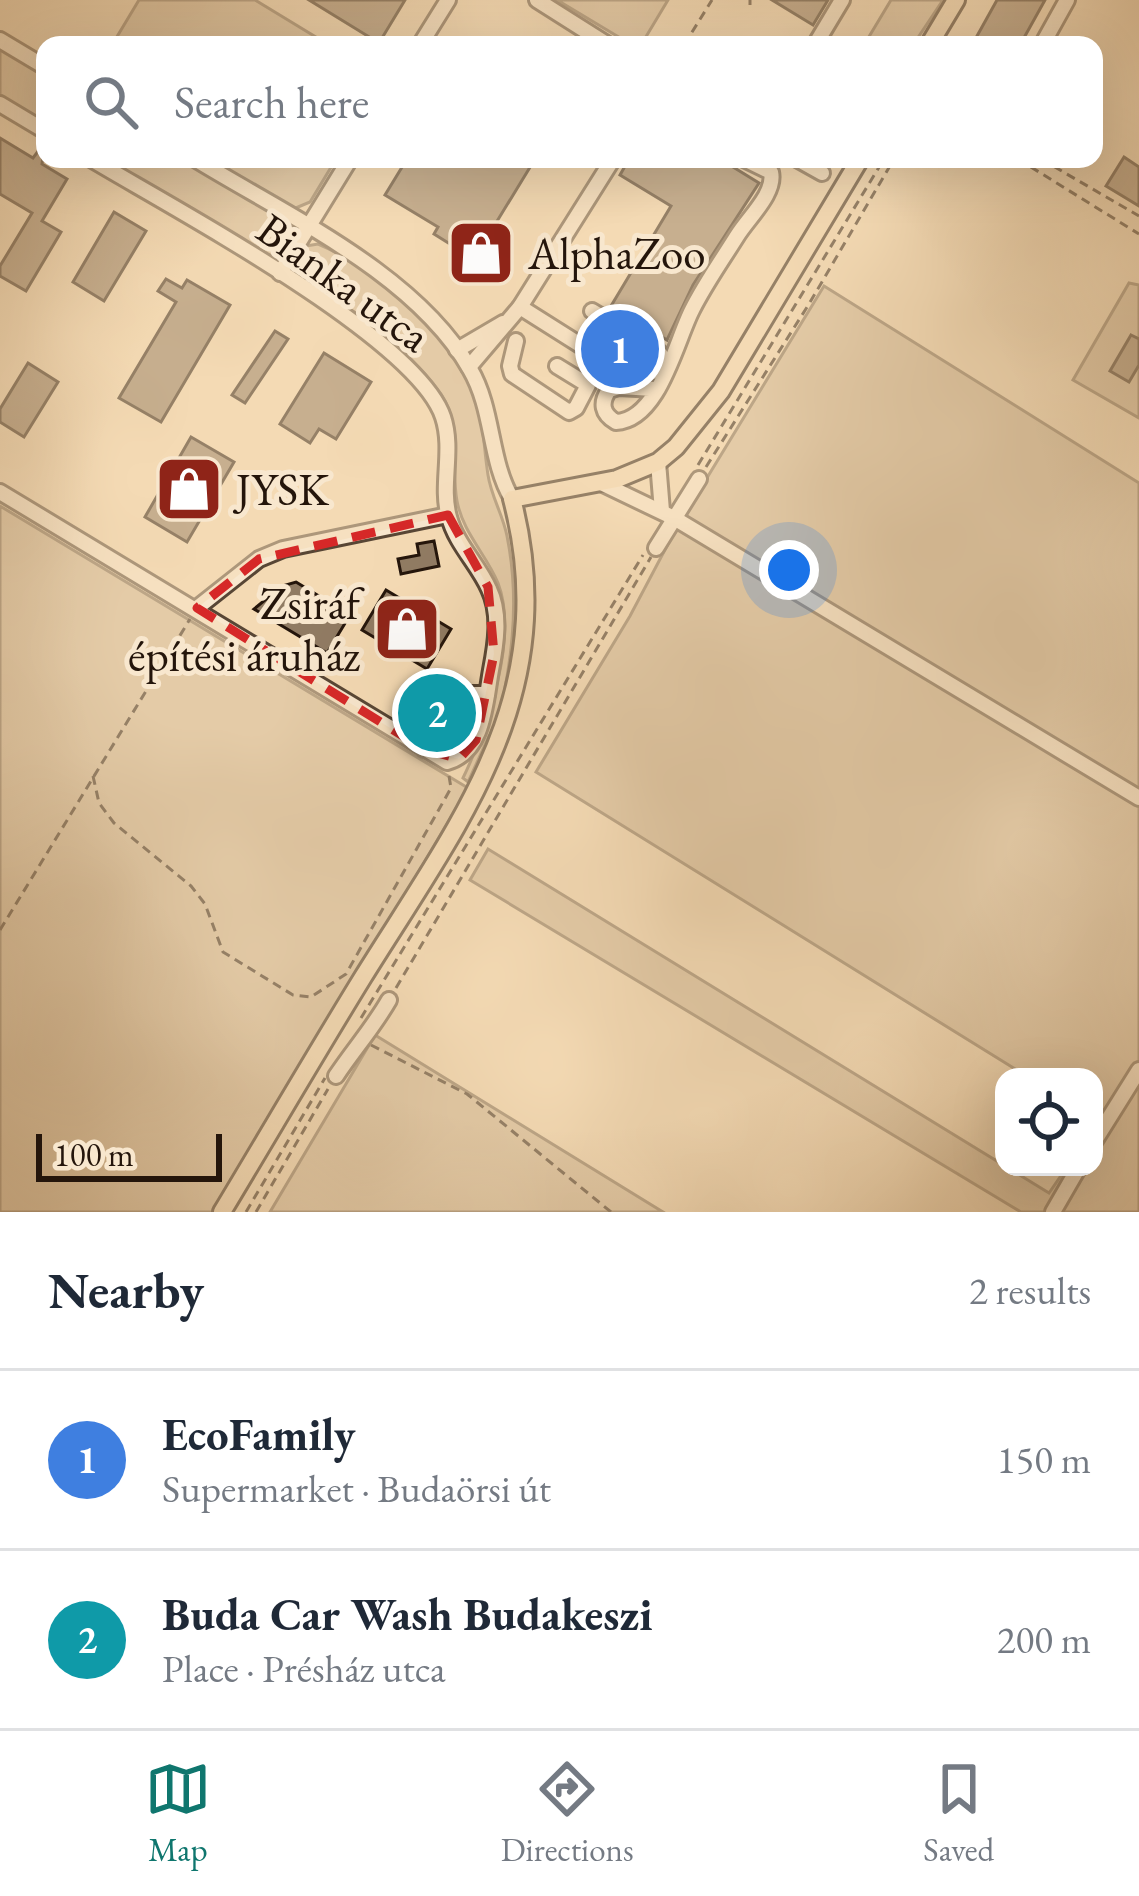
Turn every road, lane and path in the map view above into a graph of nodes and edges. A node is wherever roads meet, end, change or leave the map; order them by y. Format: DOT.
graph roads {
  1 [pos="448,0"];
  2 [pos="537,0"];
  3 [pos="712,0"];
  4 [pos="842,0"];
  5 [pos="956,0"];
  6 [pos="1067,0"];
  7 [pos="426,36"];
  8 [pos="594,36"];
  9 [pos="690,36"];
  10 [pos="820,36"];
  11 [pos="934,36"];
  12 [pos="1047,36"];
  13 [pos="0,40"];
  14 [pos="36,62"];
  15 [pos="0,104"];
  16 [pos="36,126"];
  17 [pos="106,168"];
  18 [pos="210,168"];
  19 [pos="345,168"];
  20 [pos="607,168"];
  21 [pos="763,168"];
  22 [pos="813,168"];
  23 [pos="855,168"];
  24 [pos="879,168"];
  25 [pos="889,168"];
  26 [pos="1033,168"];
  27 [pos="1056,168"];
  28 [pos="822,173"];
  29 [pos="1139,216"];
  30 [pos="308,228"];
  31 [pos="1139,234"];
  32 [pos="280,273"];
  33 [pos="520,307"];
  34 [pos="592,311"];
  35 [pos="508,320"];
  36 [pos="516,341"];
  37 [pos="457,350"];
  38 [pos="470,367"];
  39 [pos="556,367"];
  40 [pos="654,389"];
  41 [pos="658,462"];
  42 [pos="695,477"];
  43 [pos="599,482"];
  44 [pos="0,492"];
  45 [pos="512,500"];
  46 [pos="668,514"];
  47 [pos="448,515"];
  48 [pos="650,550"];
  49 [pos="197,608"];
  50 [pos="487,694"];
  51 [pos="424,749"];
  52 [pos="447,762"];
  53 [pos="94,776"];
  54 [pos="1139,798"];
  55 [pos="0,929"];
  56 [pos="389,1000"];
  57 [pos="346,1037"];
  58 [pos="1139,1070"];
  59 [pos="331,1076"];
  60 [pos="1103,1128"];
  61 [pos="1074,1176"];
  62 [pos="222,1212"];
  63 [pos="246,1212"];
  64 [pos="256,1212"];
  65 [pos="611,1212"];
  66 [pos="1053,1212"];
  1 -- 7 [label="street"];
  2 -- 8 [label="street"];
  3 -- 9 [label="path"];
  4 -- 10 [label="street"];
  5 -- 11 [label="main road"];
  6 -- 12 [label="street"];
  13 -- 14 [label="street"];
  15 -- 16 [label="street"];
  17 -- 32 [label="street, Bianka utca"];
  18 -- 30 [label="street, Bianka utca"];
  19 -- 30 [label="street"];
  20 -- 33 [label="street"];
  21 -- 40 [label="street"];
  22 -- 28 [label="street"];
  23 -- 41 [label="main road"];
  24 -- 42 [label="path"];
  25 -- 42 [label="path"];
  26 -- 31 [label="path"];
  27 -- 29 [label="path"];
  30 -- 32 [label="street"];
  30 -- 37 [label="street, Bianka utca"];
  32 -- 47 [label="street, Bianka utca"];
  33 -- 34 [label="street"];
  33 -- 35 [label="street"];
  35 -- 37 [label="street"];
  35 -- 38 [label="street"];
  36 -- 39 [label="street"];
  37 -- 38 [label="street, Bianka utca"];
  38 -- 45 [label="street, Bianka utca"];
  41 -- 43 [label="main road"];
  41 -- 46 [label="street"];
  42 -- 46 [label="street"];
  43 -- 45 [label="main road"];
  43 -- 46 [label="street"];
  44 -- 49 [label="street"];
  45 -- 57 [label="main road"];
  46 -- 48 [label="street"];
  46 -- 54 [label="street"];
  47 -- 49 [label="street"];
  47 -- 50 [label="street, Bianka utca"];
  48 -- 56 [label="path"];
  48 -- 57 [label="path"];
  49 -- 51 [label="street"];
  49 -- 53 [label="path"];
  50 -- 51 [label="street"];
  50 -- 52 [label="street, Bianka utca"];
  51 -- 52 [label="street"];
  52 -- 53 [label="path"];
  53 -- 55 [label="path"];
  56 -- 57 [label="street"];
  57 -- 59 [label="street"];
  57 -- 62 [label="main road"];
  57 -- 65 [label="path"];
  58 -- 60 [label="street"];
  59 -- 63 [label="path"];
  59 -- 64 [label="path"];
  61 -- 66 [label="street"];
}
